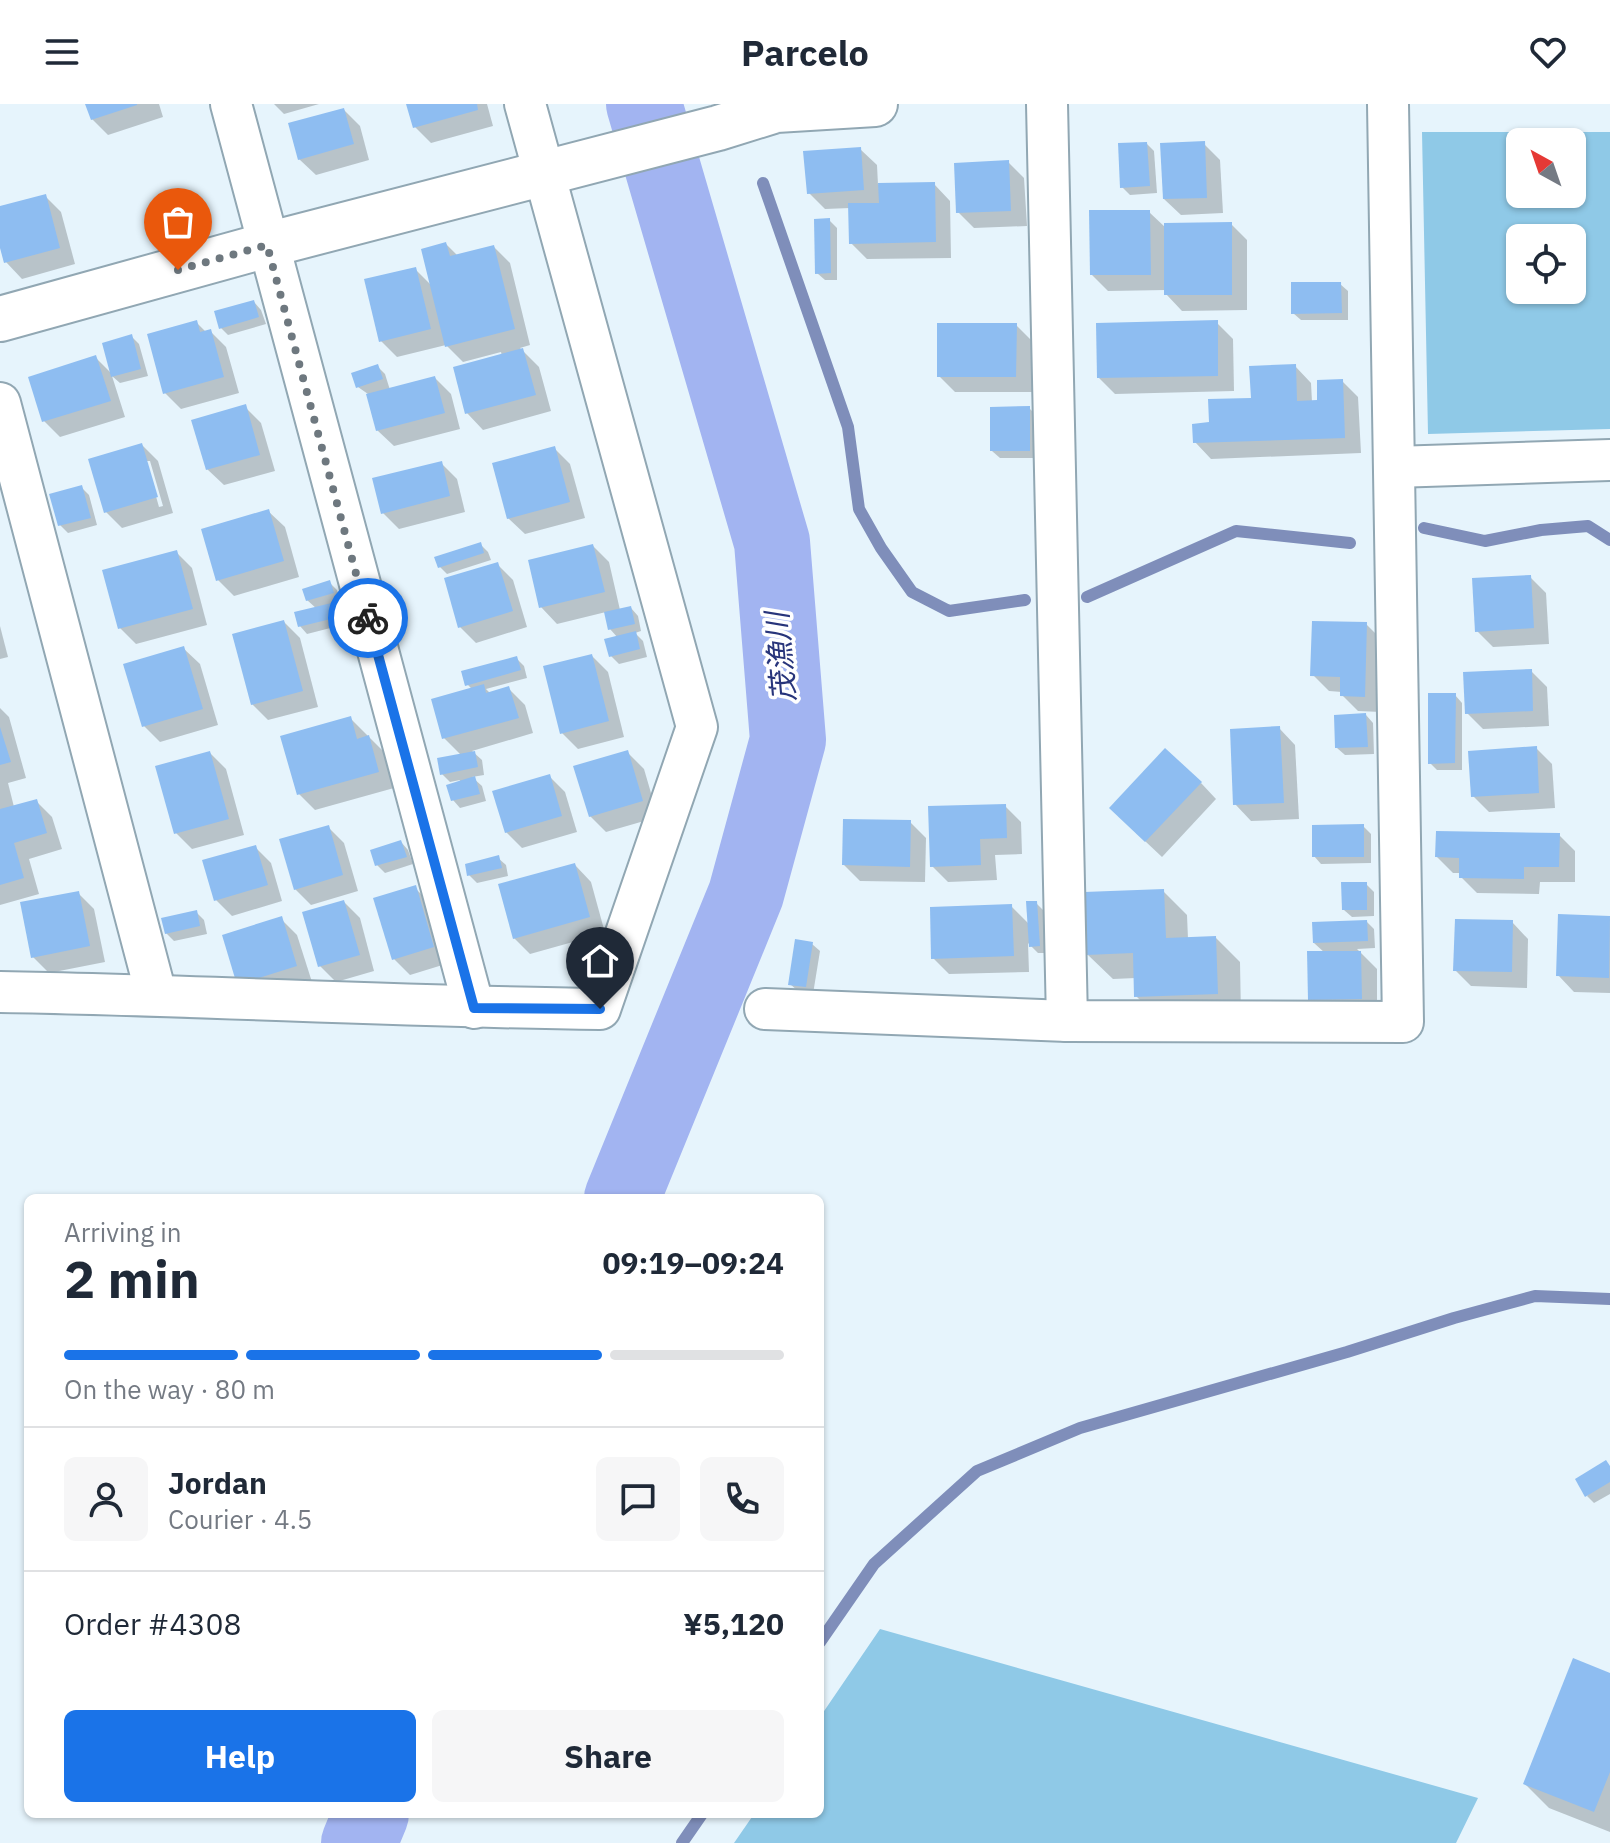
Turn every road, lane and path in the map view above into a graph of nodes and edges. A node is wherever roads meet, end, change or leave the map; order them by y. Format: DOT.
graph roads {
  1 [pos="231,104"];
  2 [pos="525,104"];
  3 [pos="875,104"];
  4 [pos="1047,104"];
  5 [pos="1388,104"];
  6 [pos="562,167"];
  7 [pos="267,245"];
  8 [pos="0,319"];
  9 [pos="0,403"];
  10 [pos="1610,460"];
  11 [pos="1394,467"];
  12 [pos="0,992"];
  13 [pos="156,994"];
  14 [pos="474,1008"];
  15 [pos="765,1009"];
  16 [pos="1067,1021"];
  1 -- 7 [label="street"];
  2 -- 6 [label="street"];
  3 -- 6 [label="street"];
  4 -- 16 [label="street"];
  5 -- 11 [label="street"];
  6 -- 7 [label="street"];
  6 -- 14 [label="street"];
  7 -- 8 [label="street"];
  7 -- 14 [label="street"];
  9 -- 13 [label="street"];
  10 -- 11 [label="street"];
  11 -- 16 [label="street"];
  12 -- 13 [label="street"];
  13 -- 14 [label="street"];
  15 -- 16 [label="street"];
}
